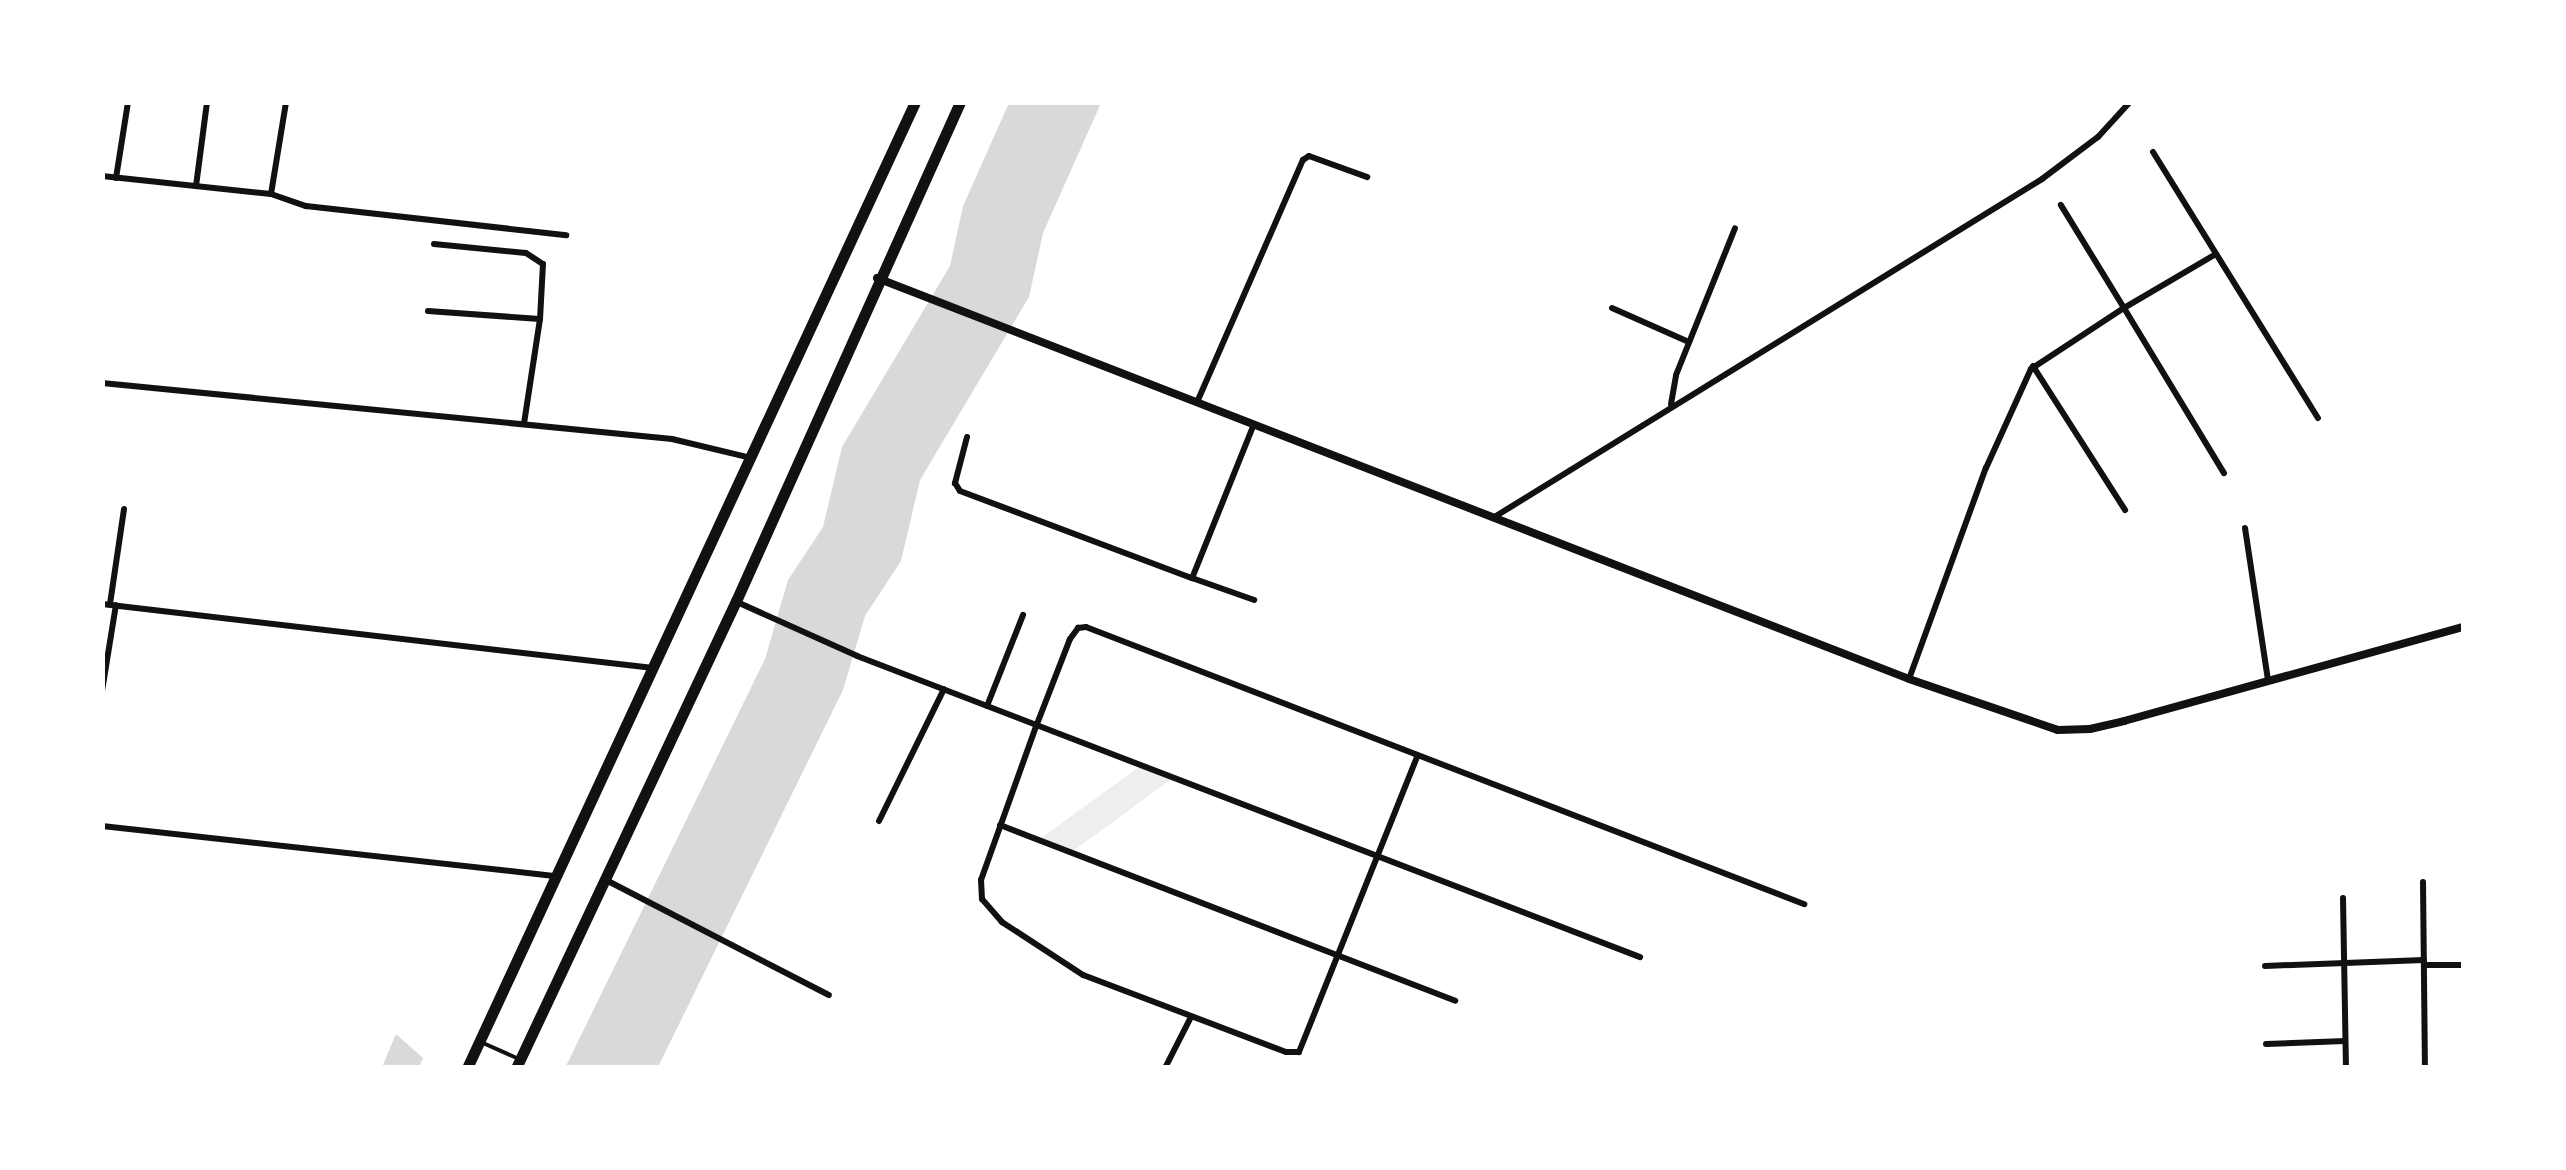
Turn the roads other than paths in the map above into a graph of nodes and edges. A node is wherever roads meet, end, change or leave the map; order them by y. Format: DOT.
graph roads {
  1 [pos="128,102"];
  2 [pos="206,102"];
  3 [pos="286,102"];
  4 [pos="914,102"];
  5 [pos="960,102"];
  6 [pos="2130,102"];
  7 [pos="2153,152"];
  8 [pos="102,176"];
  9 [pos="1366,177"];
  10 [pos="116,178"];
  11 [pos="196,186"];
  12 [pos="271,194"];
  13 [pos="2061,205"];
  14 [pos="1735,228"];
  15 [pos="566,235"];
  16 [pos="434,244"];
  17 [pos="2216,254"];
  18 [pos="877,278"];
  19 [pos="1612,308"];
  20 [pos="2124,308"];
  21 [pos="428,311"];
  22 [pos="540,320"];
  23 [pos="1689,342"];
  24 [pos="2034,366"];
  25 [pos="102,382"];
  26 [pos="1198,400"];
  27 [pos="1670,406"];
  28 [pos="2318,418"];
  29 [pos="524,423"];
  30 [pos="1254,423"];
  31 [pos="967,436"];
  32 [pos="752,458"];
  33 [pos="2224,472"];
  34 [pos="124,509"];
  35 [pos="2125,510"];
  36 [pos="1496,516"];
  37 [pos="2245,528"];
  38 [pos="1192,578"];
  39 [pos="1254,600"];
  40 [pos="736,601"];
  41 [pos="109,604"];
  42 [pos="1024,615"];
  43 [pos="2464,627"];
  44 [pos="654,668"];
  45 [pos="1910,679"];
  46 [pos="2268,680"];
  47 [pos="944,689"];
  48 [pos="102,691"];
  49 [pos="987,706"];
  50 [pos="1036,724"];
  51 [pos="1417,756"];
  52 [pos="878,821"];
  53 [pos="1000,825"];
  54 [pos="102,826"];
  55 [pos="1377,856"];
  56 [pos="558,876"];
  57 [pos="604,880"];
  58 [pos="2423,882"];
  59 [pos="2343,898"];
  60 [pos="1804,904"];
  61 [pos="1339,956"];
  62 [pos="1640,957"];
  63 [pos="2424,963"];
  64 [pos="2346,964"];
  65 [pos="2464,965"];
  66 [pos="2265,966"];
  67 [pos="829,995"];
  68 [pos="1454,1001"];
  69 [pos="1191,1016"];
  70 [pos="480,1041"];
  71 [pos="2345,1041"];
  72 [pos="2266,1044"];
  73 [pos="518,1063"];
  74 [pos="468,1068"];
  75 [pos="1165,1068"];
  76 [pos="2346,1068"];
  77 [pos="2425,1068"];
  1 -- 10 [label="street"];
  2 -- 11 [label="street"];
  3 -- 12 [label="street"];
  4 -- 32 [label="highway"];
  5 -- 18 [label="highway"];
  6 -- 27 [label="street"];
  7 -- 17 [label="street"];
  8 -- 10 [label="street"];
  9 -- 26 [label="street"];
  10 -- 11 [label="street"];
  11 -- 12 [label="street"];
  12 -- 15 [label="street"];
  13 -- 20 [label="street"];
  14 -- 23 [label="street"];
  16 -- 22 [label="street"];
  17 -- 20 [label="street"];
  17 -- 28 [label="street"];
  18 -- 26 [label="street"];
  18 -- 40 [label="highway"];
  19 -- 23 [label="street"];
  20 -- 24 [label="street"];
  20 -- 33 [label="street"];
  21 -- 22 [label="street"];
  22 -- 29 [label="street"];
  23 -- 27 [label="street"];
  24 -- 35 [label="street"];
  24 -- 45 [label="street"];
  25 -- 29 [label="street"];
  26 -- 30 [label="street"];
  27 -- 36 [label="street"];
  29 -- 32 [label="street"];
  30 -- 36 [label="street"];
  30 -- 38 [label="street"];
  31 -- 38 [label="street"];
  32 -- 44 [label="highway"];
  34 -- 41 [label="street"];
  36 -- 45 [label="street"];
  37 -- 46 [label="street"];
  38 -- 39 [label="street"];
  40 -- 47 [label="street"];
  40 -- 57 [label="highway"];
  41 -- 44 [label="street"];
  41 -- 48 [label="street"];
  42 -- 49 [label="street"];
  43 -- 46 [label="street"];
  44 -- 56 [label="highway"];
  45 -- 46 [label="street"];
  47 -- 49 [label="street"];
  47 -- 52 [label="street"];
  49 -- 50 [label="street"];
  50 -- 51 [label="street"];
  50 -- 53 [label="street"];
  50 -- 55 [label="street"];
  51 -- 55 [label="street"];
  51 -- 60 [label="street"];
  53 -- 61 [label="street"];
  53 -- 69 [label="street"];
  54 -- 56 [label="street"];
  55 -- 61 [label="street"];
  55 -- 62 [label="street"];
  56 -- 70 [label="highway"];
  57 -- 67 [label="street"];
  57 -- 73 [label="highway"];
  58 -- 63 [label="street"];
  59 -- 64 [label="street"];
  61 -- 68 [label="street"];
  61 -- 69 [label="street"];
  63 -- 64 [label="street"];
  63 -- 65 [label="street"];
  63 -- 77 [label="street"];
  64 -- 66 [label="street"];
  64 -- 71 [label="street"];
  69 -- 75 [label="street"];
  70 -- 73 [label="lane"];
  70 -- 74 [label="highway"];
  71 -- 72 [label="street"];
  71 -- 76 [label="street"];
}
